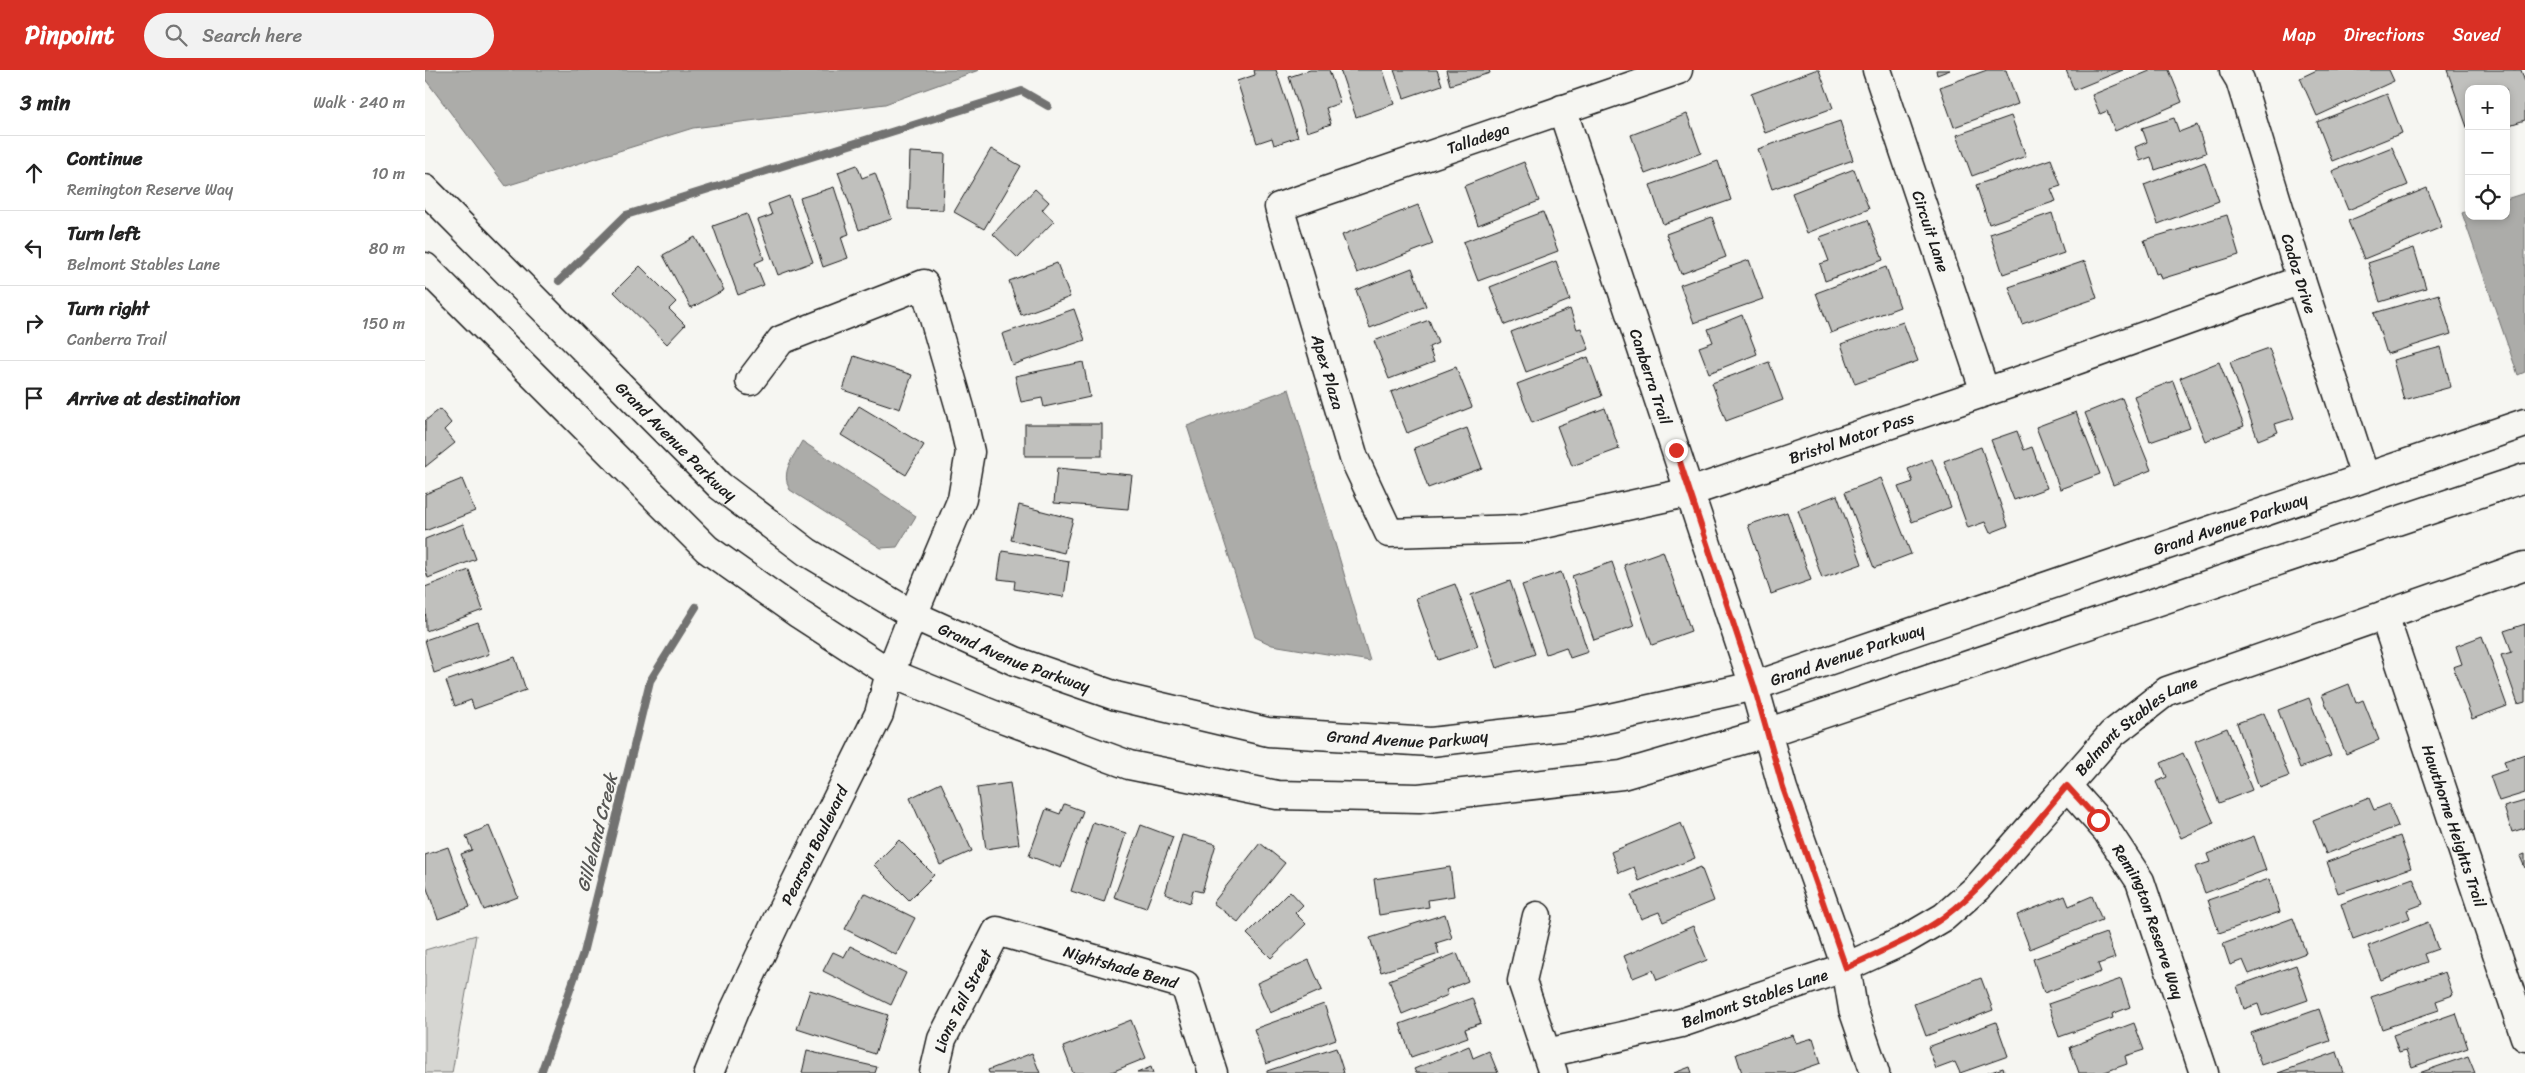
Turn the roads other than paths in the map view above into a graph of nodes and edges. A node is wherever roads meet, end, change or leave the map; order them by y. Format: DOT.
graph roads {
  1 [pos="1678,70"];
  2 [pos="1877,70"];
  3 [pos="2234,70"];
  4 [pos="1561,109"];
  5 [pos="425,189"];
  6 [pos="1279,207"];
  7 [pos="425,267"];
  8 [pos="2301,280"];
  9 [pos="750,381"];
  10 [pos="1985,392"];
  11 [pos="2525,423"];
  12 [pos="2365,477"];
  13 [pos="2525,478"];
  14 [pos="1691,492"];
  15 [pos="1389,532"];
  16 [pos="2525,566"];
  17 [pos="913,615"];
  18 [pos="2384,615"];
  19 [pos="890,673"];
  20 [pos="1754,686"];
  21 [pos="1766,733"];
  22 [pos="2067,786"];
  23 [pos="1537,916"];
  24 [pos="997,931"];
  25 [pos="1846,968"];
  26 [pos="2525,1037"];
  27 [pos="1550,1063"];
  28 [pos="709,1073"];
  29 [pos="934,1073"];
  30 [pos="1213,1073"];
  31 [pos="1875,1073"];
  32 [pos="2205,1073"];
  1 -- 4 [label="street, Talladega"];
  2 -- 10 [label="street, Circuit Lane"];
  3 -- 8 [label="street, Cadoz Drive"];
  4 -- 6 [label="street, Talladega"];
  4 -- 14 [label="street, Canberra Trail"];
  5 -- 17 [label="street, Grand Avenue Parkway"];
  6 -- 15 [label="street, Apex Plaza"];
  7 -- 19 [label="street"];
  8 -- 10 [label="street, Bristol Motor Pass"];
  8 -- 12 [label="street, Cadoz Drive"];
  9 -- 17 [label="street, Pearson Boulevard"];
  10 -- 14 [label="street, Bristol Motor Pass"];
  11 -- 12 [label="street, Grand Avenue Parkway"];
  12 -- 20 [label="street, Grand Avenue Parkway"];
  13 -- 21 [label="street"];
  14 -- 15 [label="street, Bristol Motor Pass"];
  14 -- 20 [label="street, Canberra Trail"];
  16 -- 18 [label="street, Belmont Stables Lane"];
  17 -- 19 [label="street, Pearson Boulevard"];
  17 -- 20 [label="street, Grand Avenue Parkway"];
  18 -- 22 [label="street, Belmont Stables Lane"];
  18 -- 26 [label="street, Hawthorne Heights Trail"];
  19 -- 21 [label="street"];
  19 -- 28 [label="street, Pearson Boulevard"];
  20 -- 21 [label="street, Canberra Trail"];
  21 -- 25 [label="street, Canberra Trail"];
  22 -- 25 [label="street, Belmont Stables Lane"];
  22 -- 32 [label="street, Remington Reserve Way"];
  23 -- 27 [label="street"];
  24 -- 29 [label="street, Lions Tail Street"];
  24 -- 30 [label="street, Nightshade Bend"];
  25 -- 27 [label="street, Belmont Stables Lane"];
  25 -- 31 [label="street, Canberra Trail"];
}
